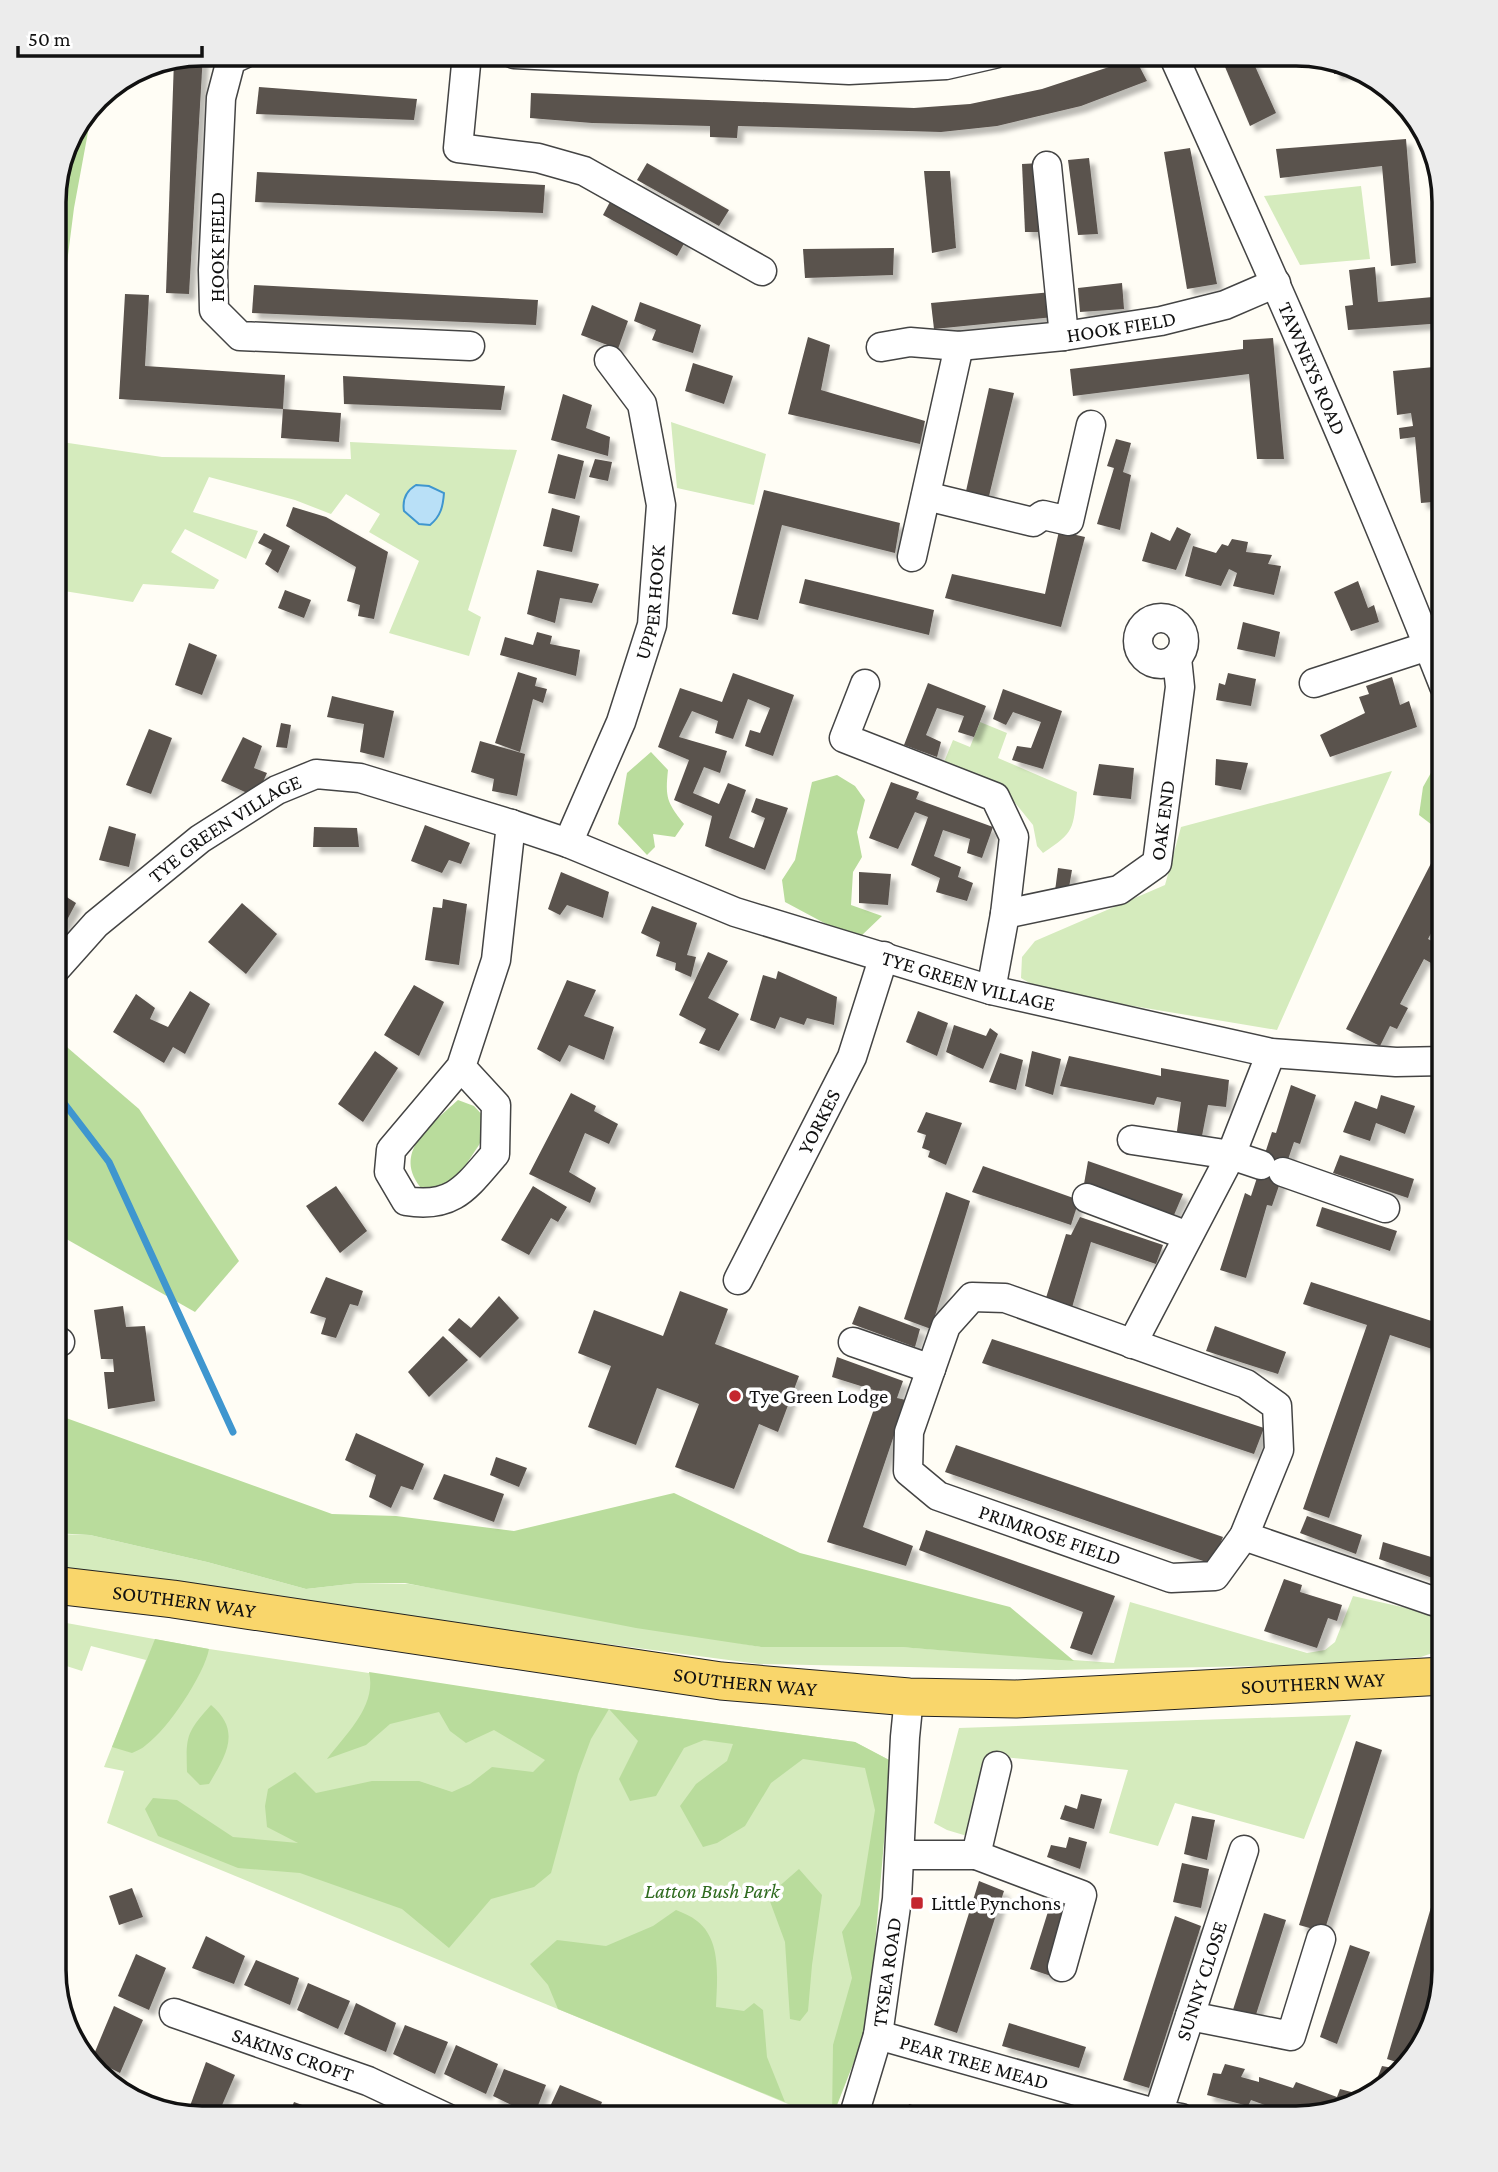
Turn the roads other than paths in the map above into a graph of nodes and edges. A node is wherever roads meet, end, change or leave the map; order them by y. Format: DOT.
graph roads {
  1 [pos="229,67"];
  2 [pos="466,67"];
  3 [pos="1178,67"];
  4 [pos="1047,166"];
  5 [pos="762,271"];
  6 [pos="1276,283"];
  7 [pos="1064,337"];
  8 [pos="470,346"];
  9 [pos="881,346"];
  10 [pos="959,346"];
  11 [pos="610,360"];
  12 [pos="1091,425"];
  13 [pos="926,496"];
  14 [pos="912,557"];
  15 [pos="1428,646"];
  16 [pos="1432,656"];
  17 [pos="1177,659"];
  18 [pos="1314,683"];
  19 [pos="865,684"];
  20 [pos="511,824"];
  21 [pos="568,843"];
  22 [pos="1005,914"];
  23 [pos="884,956"];
  24 [pos="67,957"];
  25 [pos="991,990"];
  26 [pos="1271,1053"];
  27 [pos="1432,1061"];
  28 [pos="461,1066"];
  29 [pos="1132,1140"];
  30 [pos="1231,1154"];
  31 [pos="1087,1198"];
  32 [pos="1385,1208"];
  33 [pos="1188,1236"];
  34 [pos="738,1280"];
  35 [pos="853,1342"];
  36 [pos="1132,1344"];
  37 [pos="931,1369"];
  38 [pos="1244,1536"];
  39 [pos="66,1586"];
  40 [pos="1432,1601"];
  41 [pos="1432,1677"];
  42 [pos="909,1697"];
  43 [pos="997,1766"];
  44 [pos="1244,1850"];
  45 [pos="900,1855"];
  46 [pos="976,1855"];
  47 [pos="1321,1939"];
  48 [pos="1062,1967"];
  49 [pos="174,2013"];
  50 [pos="1190,2016"];
  51 [pos="877,2035"];
  52 [pos="420,2105"];
  53 [pos="857,2106"];
  54 [pos="1098,2106"];
  55 [pos="1171,2106"];
  1 -- 8 [label="street, HOOK FIELD"];
  2 -- 5 [label="street"];
  3 -- 6 [label="street, TAWNEYS ROAD"];
  4 -- 7 [label="street"];
  6 -- 7 [label="street, HOOK FIELD"];
  6 -- 15 [label="street, TAWNEYS ROAD"];
  7 -- 10 [label="street, HOOK FIELD"];
  9 -- 10 [label="street, HOOK FIELD"];
  10 -- 13 [label="street"];
  11 -- 21 [label="street, UPPER HOOK"];
  12 -- 13 [label="street"];
  13 -- 14 [label="street"];
  15 -- 16 [label="street, TAWNEYS ROAD"];
  15 -- 18 [label="street"];
  17 -- 22 [label="street, OAK END"];
  19 -- 22 [label="street"];
  20 -- 21 [label="street, TYE GREEN VILLAGE"];
  20 -- 24 [label="street, TYE GREEN VILLAGE"];
  20 -- 28 [label="street"];
  21 -- 23 [label="street, TYE GREEN VILLAGE"];
  22 -- 25 [label="street"];
  23 -- 25 [label="street, TYE GREEN VILLAGE"];
  23 -- 34 [label="street, YORKES"];
  25 -- 26 [label="street, TYE GREEN VILLAGE"];
  26 -- 27 [label="street, TYE GREEN VILLAGE"];
  26 -- 30 [label="street"];
  28 -- 28 [label="street"];
  29 -- 30 [label="street"];
  30 -- 32 [label="street"];
  30 -- 33 [label="street"];
  31 -- 33 [label="street"];
  33 -- 36 [label="street"];
  35 -- 37 [label="street"];
  36 -- 37 [label="street, PRIMROSE FIELD"];
  36 -- 38 [label="street, PRIMROSE FIELD"];
  37 -- 38 [label="street, PRIMROSE FIELD"];
  38 -- 40 [label="street"];
  39 -- 42 [label="main road, SOUTHERN WAY"];
  41 -- 42 [label="main road, SOUTHERN WAY"];
  42 -- 45 [label="street, TYSEA ROAD"];
  43 -- 46 [label="street"];
  44 -- 50 [label="street, SUNNY CLOSE"];
  45 -- 46 [label="street"];
  45 -- 51 [label="street, TYSEA ROAD"];
  46 -- 48 [label="street"];
  47 -- 50 [label="street"];
  49 -- 52 [label="street, SAKINS CROFT"];
  50 -- 55 [label="street, SUNNY CLOSE"];
  51 -- 53 [label="street, TYSEA ROAD"];
  51 -- 54 [label="street, PEAR TREE MEAD"];
}
